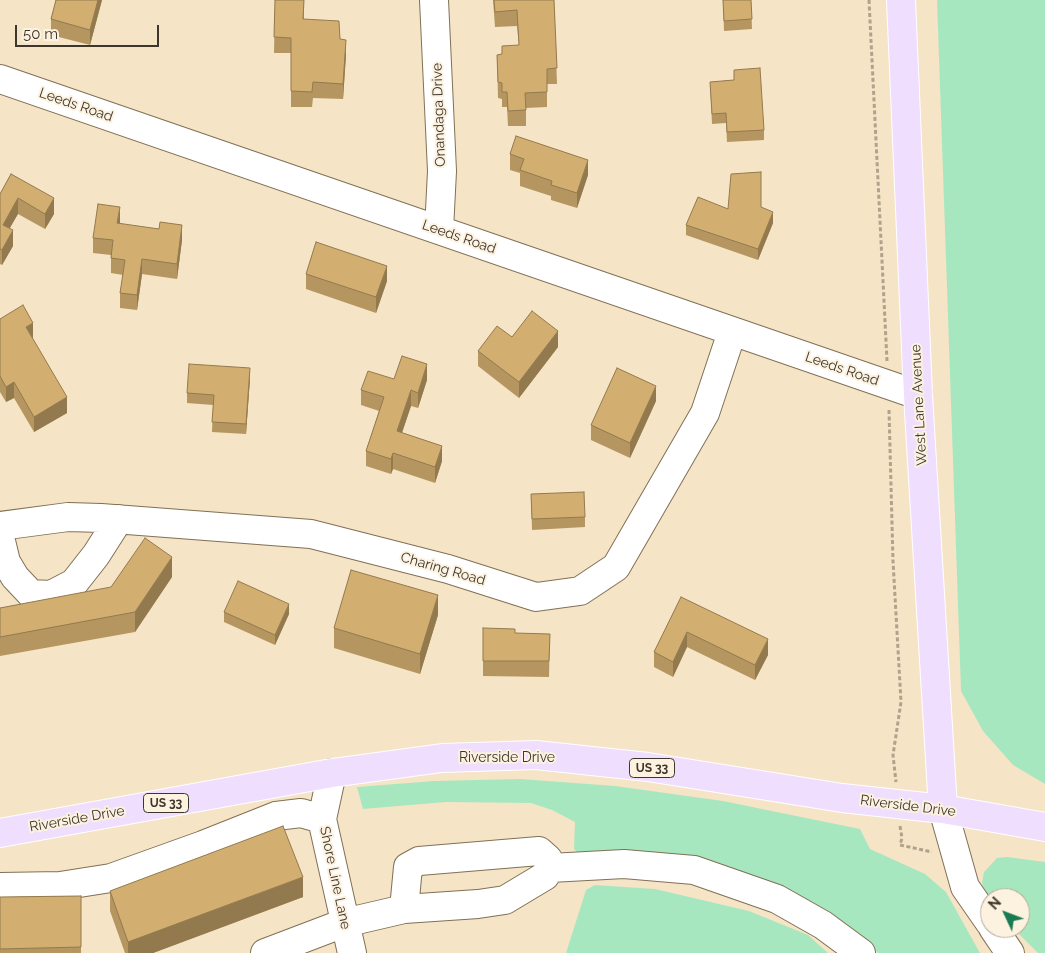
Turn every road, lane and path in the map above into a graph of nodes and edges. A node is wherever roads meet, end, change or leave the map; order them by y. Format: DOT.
graph roads {
  1 [pos="434,0"];
  2 [pos="869,0"];
  3 [pos="901,0"];
  4 [pos="0,79"];
  5 [pos="439,230"];
  6 [pos="732,332"];
  7 [pos="888,384"];
  8 [pos="918,395"];
  9 [pos="119,519"];
  10 [pos="0,526"];
  11 [pos="0,537"];
  12 [pos="332,773"];
  13 [pos="898,804"];
  14 [pos="943,809"];
  15 [pos="322,819"];
  16 [pos="1045,827"];
  17 [pos="0,833"];
  18 [pos="957,857"];
  19 [pos="550,868"];
  20 [pos="0,886"];
  21 [pos="980,908"];
  22 [pos="404,909"];
  23 [pos="344,923"];
  24 [pos="1000,938"];
  25 [pos="265,953"];
  26 [pos="352,953"];
  27 [pos="861,953"];
  28 [pos="1010,953"];
  1 -- 5 [label="street, Onandaga Drive"];
  2 -- 7 [label="path"];
  3 -- 8 [label="main road, West Lane Avenue"];
  4 -- 5 [label="street, Leeds Road"];
  5 -- 6 [label="street, Leeds Road"];
  6 -- 7 [label="street, Leeds Road"];
  6 -- 9 [label="street, Charing Road"];
  7 -- 8 [label="street, Leeds Road"];
  7 -- 13 [label="path"];
  8 -- 14 [label="main road, West Lane Avenue"];
  9 -- 10 [label="street, Charing Road"];
  9 -- 11 [label="street"];
  12 -- 13 [label="main road, Riverside Drive / US 33"];
  12 -- 15 [label="street, Shore Line Lane"];
  12 -- 17 [label="main road, Riverside Drive / US 33"];
  13 -- 14 [label="main road, Riverside Drive / US 33"];
  13 -- 18 [label="path"];
  14 -- 16 [label="main road, Riverside Drive / US 33"];
  14 -- 18 [label="street"];
  15 -- 20 [label="street"];
  15 -- 23 [label="street, Shore Line Lane"];
  18 -- 21 [label="street"];
  19 -- 22 [label="street"];
  19 -- 22 [label="street"];
  19 -- 27 [label="street"];
  22 -- 23 [label="street"];
  23 -- 25 [label="street"];
  23 -- 26 [label="street, Shore Line Lane"];
  24 -- 28 [label="street"];
}
